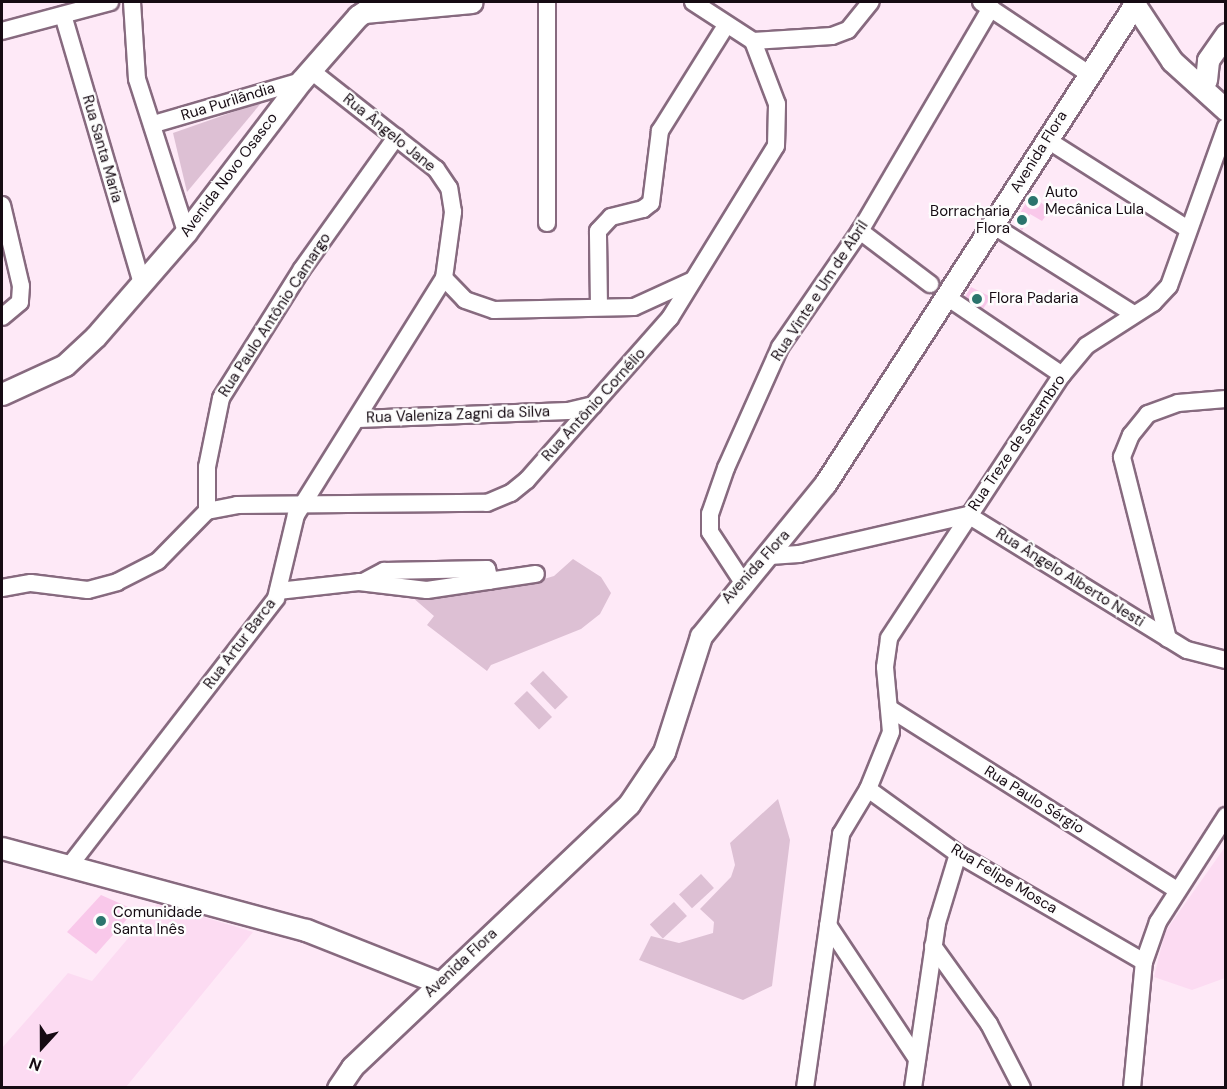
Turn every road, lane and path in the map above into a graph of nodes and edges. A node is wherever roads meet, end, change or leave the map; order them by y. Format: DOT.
graph roads {
  1 [pos="110,2"];
  2 [pos="132,2"];
  3 [pos="472,2"];
  4 [pos="547,2"];
  5 [pos="693,2"];
  6 [pos="871,2"];
  7 [pos="1135,2"];
  8 [pos="389,5"];
  9 [pos="986,5"];
  10 [pos="362,7"];
  11 [pos="63,15"];
  12 [pos="725,27"];
  13 [pos="2,31"];
  14 [pos="1226,34"];
  15 [pos="753,41"];
  16 [pos="1211,54"];
  17 [pos="1180,62"];
  18 [pos="1089,74"];
  19 [pos="305,76"];
  20 [pos="1214,95"];
  21 [pos="154,124"];
  22 [pos="1226,128"];
  23 [pos="396,137"];
  24 [pos="1046,140"];
  25 [pos="2,205"];
  26 [pos="547,223"];
  27 [pos="994,226"];
  28 [pos="1188,229"];
  29 [pos="860,231"];
  30 [pos="186,232"];
  31 [pos="444,278"];
  32 [pos="694,279"];
  33 [pos="142,283"];
  34 [pos="930,284"];
  35 [pos="947,297"];
  36 [pos="599,307"];
  37 [pos="1134,314"];
  38 [pos="2,317"];
  39 [pos="1062,375"];
  40 [pos="2,394"];
  41 [pos="1226,399"];
  42 [pos="593,405"];
  43 [pos="358,419"];
  44 [pos="300,508"];
  45 [pos="207,512"];
  46 [pos="968,515"];
  47 [pos="770,556"];
  48 [pos="536,574"];
  49 [pos="744,584"];
  50 [pos="2,588"];
  51 [pos="278,591"];
  52 [pos="1168,639"];
  53 [pos="1226,660"];
  54 [pos="892,710"];
  55 [pos="868,789"];
  56 [pos="1226,816"];
  57 [pos="2,848"];
  58 [pos="958,854"];
  59 [pos="70,865"];
  60 [pos="1177,890"];
  61 [pos="828,925"];
  62 [pos="933,946"];
  63 [pos="1144,962"];
  64 [pos="440,983"];
  65 [pos="917,1059"];
  66 [pos="338,1088"];
  67 [pos="806,1088"];
  68 [pos="913,1088"];
  69 [pos="1022,1088"];
  70 [pos="1132,1088"];
  1 -- 11 [label="street"];
  2 -- 21 [label="street"];
  3 -- 8 [label="main road, Avenida Novo Osasco"];
  4 -- 26 [label="street"];
  5 -- 12 [label="street"];
  6 -- 15 [label="street"];
  7 -- 17 [label="main road"];
  7 -- 18 [label="main road, Avenida Flora"];
  8 -- 10 [label="main road, Avenida Novo Osasco"];
  9 -- 18 [label="street"];
  9 -- 29 [label="street, Rua Vinte e Um de Abril"];
  10 -- 19 [label="main road, Avenida Novo Osasco"];
  11 -- 13 [label="street"];
  11 -- 33 [label="street, Rua Santa Maria"];
  12 -- 15 [label="street"];
  12 -- 36 [label="street"];
  14 -- 16 [label="main road"];
  15 -- 32 [label="street, Rua Antônio Cornélio"];
  16 -- 17 [label="main road"];
  16 -- 20 [label="main road"];
  17 -- 20 [label="main road"];
  18 -- 24 [label="main road, Avenida Flora"];
  19 -- 21 [label="street, Rua Purilândia"];
  19 -- 23 [label="street, Rua Ângelo Jane"];
  19 -- 30 [label="main road, Avenida Novo Osasco"];
  21 -- 30 [label="street"];
  22 -- 28 [label="street, Rua Treze de Setembro"];
  23 -- 31 [label="street, Rua Ângelo Jane"];
  23 -- 45 [label="street, Rua Paulo Antônio Camargo"];
  24 -- 27 [label="main road, Avenida Flora"];
  24 -- 28 [label="street"];
  25 -- 38 [label="street"];
  27 -- 35 [label="main road, Avenida Flora"];
  27 -- 37 [label="street"];
  28 -- 37 [label="street, Rua Treze de Setembro"];
  29 -- 34 [label="street"];
  29 -- 49 [label="street, Rua Vinte e Um de Abril"];
  30 -- 33 [label="main road, Avenida Novo Osasco"];
  31 -- 36 [label="street"];
  31 -- 43 [label="street, Rua Artur Barca"];
  32 -- 36 [label="street"];
  32 -- 42 [label="street, Rua Antônio Cornélio"];
  33 -- 40 [label="main road, Avenida Novo Osasco"];
  35 -- 39 [label="street"];
  35 -- 47 [label="main road, Avenida Flora"];
  37 -- 39 [label="street, Rua Treze de Setembro"];
  39 -- 46 [label="street, Rua Treze de Setembro"];
  41 -- 52 [label="street"];
  42 -- 43 [label="street, Rua Valeniza Zagni da Silva"];
  42 -- 44 [label="street, Rua Antônio Cornélio"];
  43 -- 44 [label="street, Rua Artur Barca"];
  44 -- 45 [label="street, Rua Antônio Cornélio"];
  44 -- 51 [label="street, Rua Artur Barca"];
  45 -- 50 [label="street"];
  46 -- 47 [label="street"];
  46 -- 52 [label="street, Rua Ângelo Alberto Nesti"];
  46 -- 54 [label="street, Rua Treze de Setembro"];
  47 -- 49 [label="main road, Avenida Flora"];
  48 -- 51 [label="street"];
  49 -- 64 [label="main road, Avenida Flora"];
  51 -- 59 [label="street, Rua Artur Barca"];
  52 -- 53 [label="street, Rua Ângelo Alberto Nesti"];
  54 -- 55 [label="street, Rua Treze de Setembro"];
  54 -- 60 [label="street, Rua Paulo Sérgio"];
  55 -- 58 [label="street, Rua Felipe Mosca"];
  55 -- 61 [label="street, Rua Treze de Setembro"];
  56 -- 60 [label="street"];
  57 -- 59 [label="main road"];
  58 -- 62 [label="street"];
  58 -- 63 [label="street, Rua Felipe Mosca"];
  59 -- 64 [label="main road"];
  60 -- 63 [label="street"];
  61 -- 65 [label="street"];
  61 -- 67 [label="street, Rua Treze de Setembro"];
  62 -- 65 [label="street"];
  62 -- 69 [label="street"];
  63 -- 70 [label="street"];
  64 -- 66 [label="main road, Avenida Flora"];
  65 -- 68 [label="street"];
}
